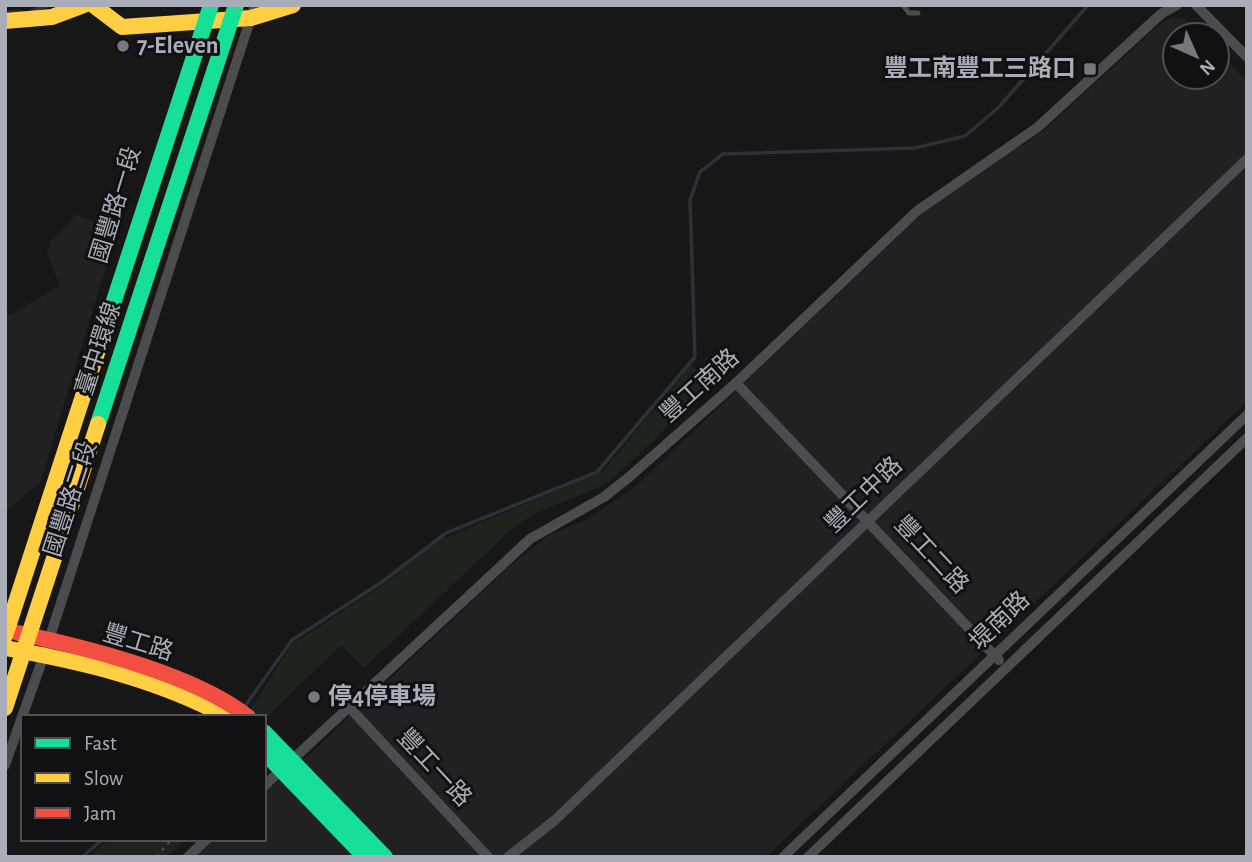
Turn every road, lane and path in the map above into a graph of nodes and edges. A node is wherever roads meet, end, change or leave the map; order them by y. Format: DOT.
graph roads {
  1 [pos="83,5"];
  2 [pos="93,5"];
  3 [pos="211,5"];
  4 [pos="236,5"];
  5 [pos="293,5"];
  6 [pos="903,5"];
  7 [pos="1177,5"];
  8 [pos="1196,5"];
  9 [pos="253,11"];
  10 [pos="200,13"];
  11 [pos="918,13"];
  12 [pos="5,21"];
  13 [pos="1247,57"];
  14 [pos="1247,159"];
  15 [pos="736,383"];
  16 [pos="1247,415"];
  17 [pos="1247,438"];
  18 [pos="868,519"];
  19 [pos="5,617"];
  20 [pos="5,631"];
  21 [pos="5,636"];
  22 [pos="49,639"];
  23 [pos="5,648"];
  24 [pos="44,655"];
  25 [pos="994,655"];
  26 [pos="1006,667"];
  27 [pos="349,707"];
  28 [pos="5,708"];
  29 [pos="238,714"];
  30 [pos="23,715"];
  31 [pos="21,720"];
  32 [pos="266,735"];
  33 [pos="266,753"];
  34 [pos="287,764"];
  35 [pos="5,765"];
  36 [pos="266,784"];
  37 [pos="170,841"];
  38 [pos="204,841"];
  39 [pos="156,857"];
  40 [pos="188,857"];
  41 [pos="365,857"];
  42 [pos="385,857"];
  43 [pos="488,857"];
  44 [pos="508,857"];
  45 [pos="783,857"];
  46 [pos="808,857"];
  1 -- 12 [label="main road"];
  2 -- 10 [label="main road"];
  3 -- 21 [label="main road, 臺中環線, bridge"];
  4 -- 28 [label="main road, 臺中環線, bridge"];
  5 -- 9 [label="main road"];
  6 -- 11 [label="lane"];
  7 -- 15 [label="street, 豐工南路"];
  8 -- 13 [label="street"];
  9 -- 10 [label="main road"];
  9 -- 22 [label="street, 國豐路二段"];
  10 -- 19 [label="street, 國豐路一段"];
  14 -- 18 [label="street, 豐工中路"];
  15 -- 18 [label="street, 豐工二路"];
  15 -- 27 [label="street, 豐工南路"];
  16 -- 25 [label="street, 堤南路"];
  17 -- 26 [label="street, 堤南路"];
  18 -- 25 [label="street, 豐工二路"];
  18 -- 44 [label="street, 豐工中路"];
  20 -- 22 [label="main road, 豐工路"];
  22 -- 24 [label="street, 國豐路二段"];
  22 -- 29 [label="main road, 豐工路"];
  23 -- 24 [label="main road, 豐工路"];
  24 -- 29 [label="main road, 豐工路"];
  24 -- 30 [label="street, 國豐路二段"];
  25 -- 26 [label="street, 豐工二路"];
  25 -- 45 [label="street, 堤南路"];
  26 -- 46 [label="street, 堤南路"];
  27 -- 34 [label="street, 豐工南路"];
  27 -- 43 [label="street, 豐工一路"];
  31 -- 35 [label="street, 國豐路二段"];
  32 -- 34 [label="main road"];
  33 -- 34 [label="main road"];
  34 -- 36 [label="street, 豐工南路"];
  34 -- 41 [label="main road"];
  34 -- 42 [label="main road"];
  37 -- 39 [label="path"];
  38 -- 40 [label="street"];
}
